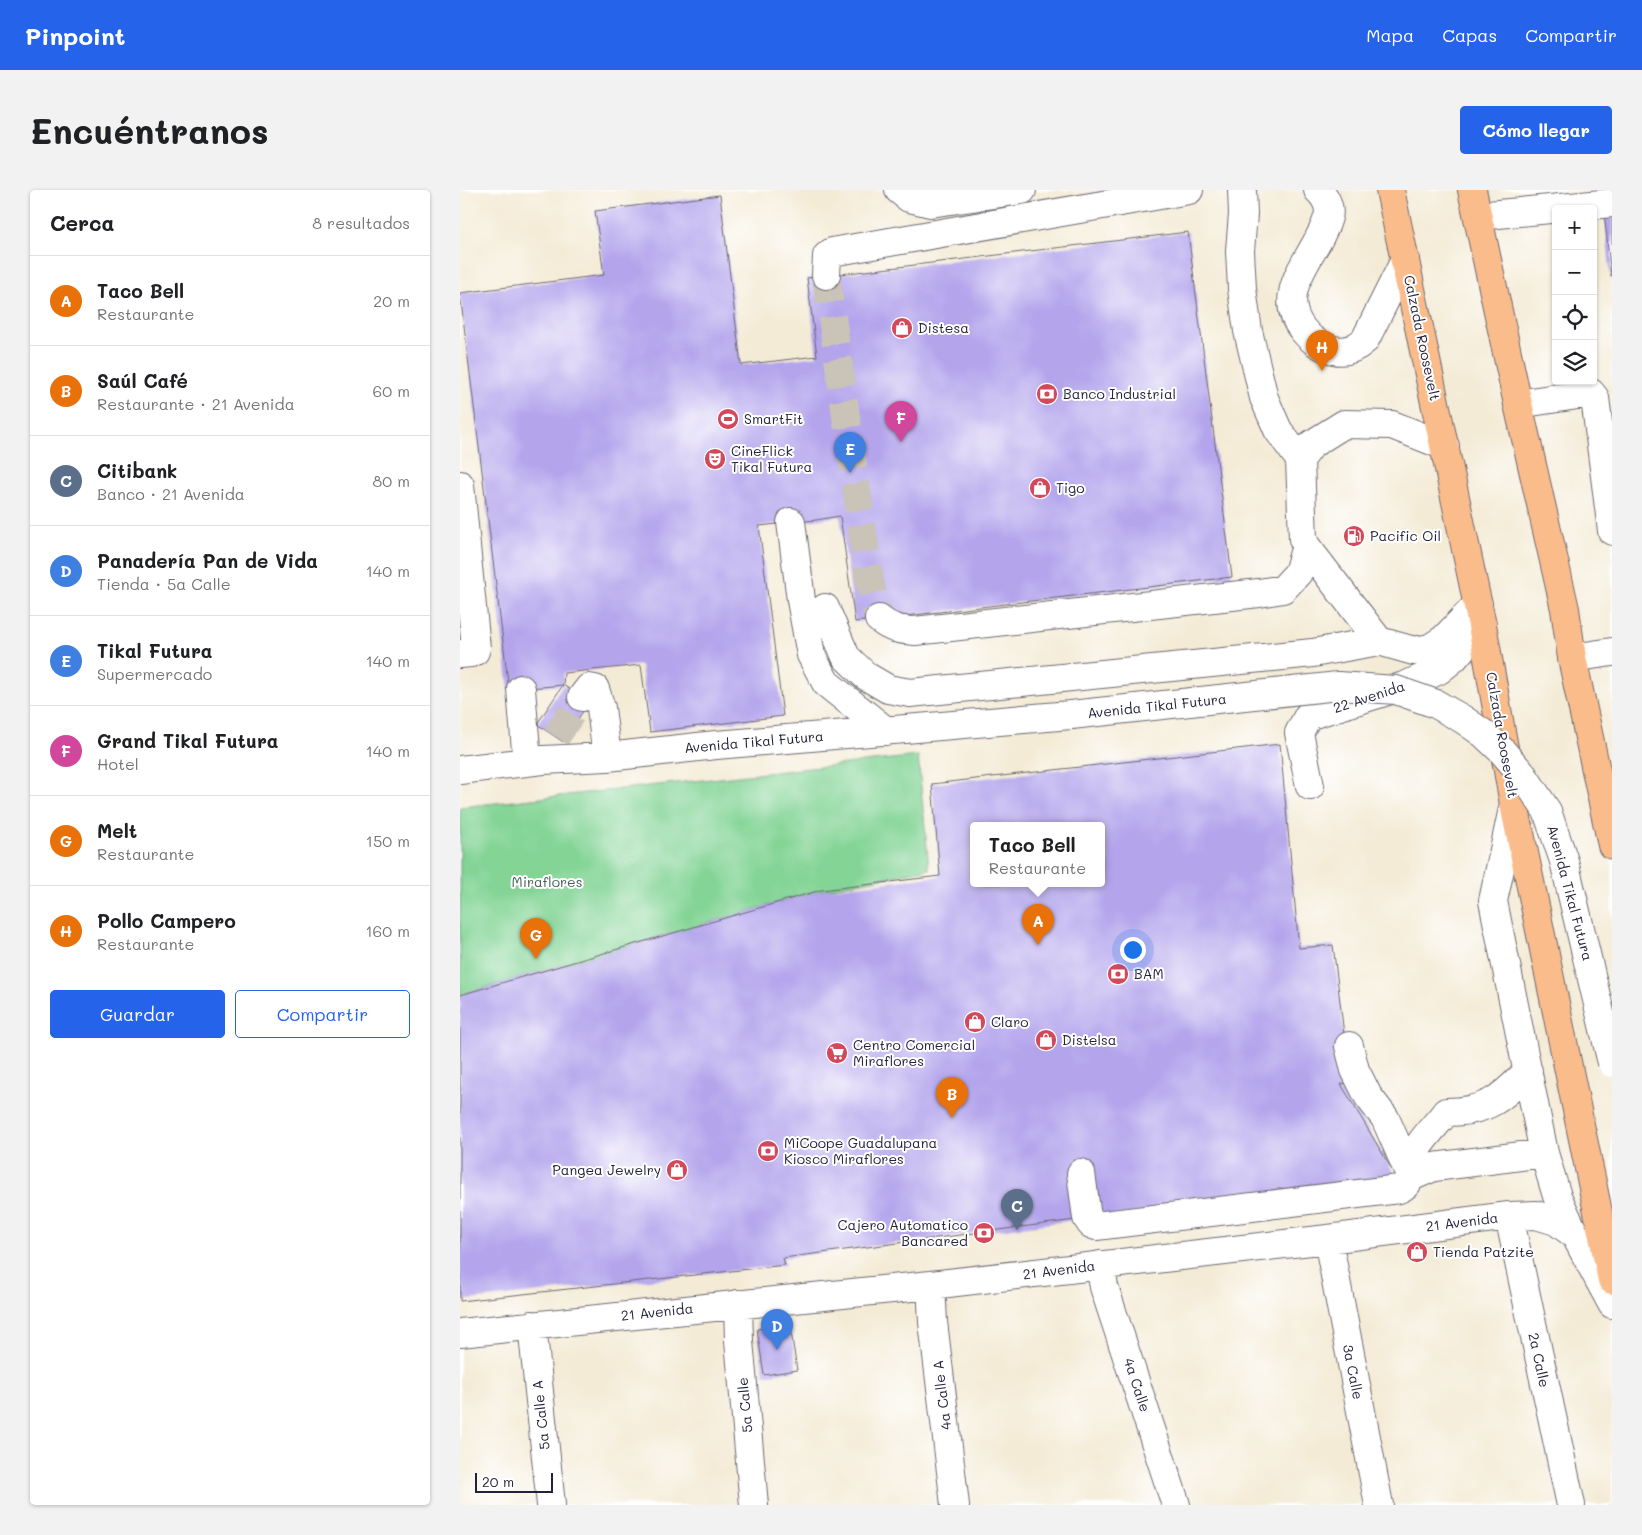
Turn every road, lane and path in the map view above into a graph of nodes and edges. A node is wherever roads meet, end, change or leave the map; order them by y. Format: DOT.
graph roads {
  1 [pos="899,190"];
  2 [pos="1022,190"];
  3 [pos="1189,190"];
  4 [pos="1242,190"];
  5 [pos="1318,190"];
  6 [pos="1387,195"];
  7 [pos="1475,203"];
  8 [pos="1612,203"];
  9 [pos="1593,205"];
  10 [pos="1552,207"];
  11 [pos="1405,260"];
  12 [pos="826,275"];
  13 [pos="1601,391"];
  14 [pos="1518,404"];
  15 [pos="1445,446"];
  16 [pos="1300,460"];
  17 [pos="460,485"];
  18 [pos="791,522"];
  19 [pos="1612,531"];
  20 [pos="1306,546"];
  21 [pos="824,608"];
  22 [pos="1480,614"];
  23 [pos="879,619"];
  24 [pos="1380,641"];
  25 [pos="468,651"];
  26 [pos="1612,652"];
  27 [pos="1313,653"];
  28 [pos="1572,658"];
  29 [pos="1028,664"];
  30 [pos="521,688"];
  31 [pos="582,697"];
  32 [pos="886,731"];
  33 [pos="556,737"];
  34 [pos="607,757"];
  35 [pos="535,761"];
  36 [pos="460,770"];
  37 [pos="1310,786"];
  38 [pos="1514,804"];
  39 [pos="1612,845"];
  40 [pos="1349,1046"];
  41 [pos="1612,1063"];
  42 [pos="1528,1070"];
  43 [pos="1544,1152"];
  44 [pos="1081,1173"];
  45 [pos="1411,1178"];
  46 [pos="1509,1216"];
  47 [pos="1575,1235"];
  48 [pos="1328,1239"];
  49 [pos="1100,1265"];
  50 [pos="1612,1280"];
  51 [pos="930,1285"];
  52 [pos="738,1304"];
  53 [pos="1612,1304"];
  54 [pos="532,1325"];
  55 [pos="460,1333"];
  56 [pos="551,1505"];
  57 [pos="754,1505"];
  58 [pos="956,1505"];
  59 [pos="1176,1505"];
  60 [pos="1379,1505"];
  61 [pos="1571,1505"];
  1 -- 2 [label="street"];
  3 -- 12 [label="street"];
  4 -- 16 [label="street"];
  5 -- 11 [label="street"];
  6 -- 11 [label="highway, Calzada Roosevelt"];
  7 -- 10 [label="street"];
  7 -- 14 [label="highway"];
  8 -- 9 [label="street"];
  11 -- 15 [label="highway, Calzada Roosevelt"];
  13 -- 14 [label="street"];
  13 -- 19 [label="street"];
  14 -- 28 [label="highway"];
  15 -- 16 [label="street"];
  15 -- 22 [label="highway, Calzada Roosevelt"];
  16 -- 20 [label="street"];
  17 -- 25 [label="street"];
  18 -- 32 [label="street"];
  20 -- 23 [label="street"];
  20 -- 24 [label="street"];
  21 -- 27 [label="street"];
  22 -- 24 [label="street"];
  22 -- 37 [label="street, 22 Avenida"];
  22 -- 38 [label="highway, Calzada Roosevelt"];
  24 -- 27 [label="street"];
  26 -- 28 [label="street"];
  27 -- 29 [label="street"];
  28 -- 39 [label="highway"];
  30 -- 35 [label="street"];
  31 -- 34 [label="street"];
  32 -- 34 [label="street, Avenida Tikal Futura"];
  32 -- 41 [label="street, Avenida Tikal Futura, bridge"];
  33 -- 35 [label="street"];
  34 -- 35 [label="street, Avenida Tikal Futura"];
  35 -- 36 [label="street, Avenida Tikal Futura"];
  38 -- 42 [label="street"];
  38 -- 50 [label="highway, Calzada Roosevelt"];
  40 -- 45 [label="street"];
  42 -- 43 [label="street"];
  42 -- 45 [label="street"];
  43 -- 45 [label="street"];
  43 -- 47 [label="street"];
  44 -- 45 [label="street"];
  46 -- 47 [label="street, 21 Avenida"];
  46 -- 48 [label="street, 21 Avenida"];
  46 -- 61 [label="street, 2a Calle"];
  47 -- 53 [label="street, 21 Avenida"];
  48 -- 49 [label="street, 21 Avenida"];
  48 -- 60 [label="street, 3a Calle"];
  49 -- 51 [label="street, 21 Avenida"];
  49 -- 59 [label="street, 4a Calle"];
  51 -- 52 [label="street, 21 Avenida"];
  51 -- 58 [label="street, 4a Calle A"];
  52 -- 54 [label="street, 21 Avenida"];
  52 -- 57 [label="street, 5a Calle"];
  54 -- 55 [label="street, 21 Avenida"];
  54 -- 56 [label="street, 5a Calle A"];
}
